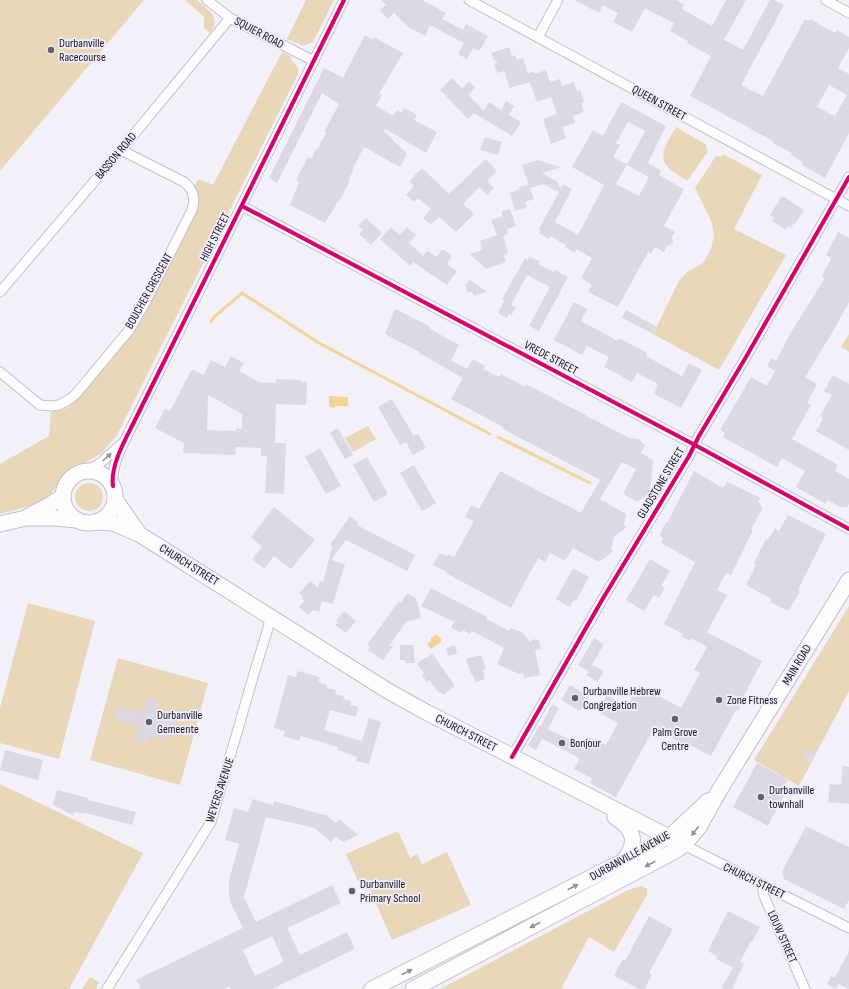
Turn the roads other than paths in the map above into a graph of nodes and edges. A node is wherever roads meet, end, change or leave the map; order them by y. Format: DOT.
graph roads {
  1 [pos="207,0"];
  2 [pos="344,0"];
  3 [pos="469,0"];
  4 [pos="558,0"];
  5 [pos="826,0"];
  6 [pos="849,13"];
  7 [pos="230,18"];
  8 [pos="538,37"];
  9 [pos="314,61"];
  10 [pos="121,150"];
  11 [pos="849,177"];
  12 [pos="837,200"];
  13 [pos="242,206"];
  14 [pos="849,206"];
  15 [pos="0,292"];
  16 [pos="0,372"];
  17 [pos="125,440"];
  18 [pos="695,445"];
  19 [pos="87,470"];
  20 [pos="114,492"];
  21 [pos="63,496"];
  22 [pos="26,518"];
  23 [pos="77,520"];
  24 [pos="97,522"];
  25 [pos="0,524"];
  26 [pos="849,529"];
  27 [pos="139,534"];
  28 [pos="849,580"];
  29 [pos="270,616"];
  30 [pos="512,757"];
  31 [pos="719,791"];
  32 [pos="592,798"];
  33 [pos="668,837"];
  34 [pos="684,845"];
  35 [pos="623,862"];
  36 [pos="762,885"];
  37 [pos="849,928"];
  38 [pos="107,989"];
  39 [pos="372,989"];
  40 [pos="413,989"];
  41 [pos="806,989"];
  1 -- 7 [label="street, SQUIER ROAD"];
  2 -- 9 [label="street, HIGH STREET"];
  3 -- 8 [label="street, QUEEN STREET"];
  4 -- 8 [label="street"];
  5 -- 6 [label="street"];
  7 -- 9 [label="street, SQUIER ROAD"];
  7 -- 10 [label="street, BASSON ROAD"];
  8 -- 12 [label="street, QUEEN STREET"];
  9 -- 13 [label="street, HIGH STREET"];
  10 -- 15 [label="street, BASSON ROAD"];
  10 -- 16 [label="street, BOUCHER CRESCENT"];
  11 -- 12 [label="street, GLADSTONE STREET"];
  12 -- 14 [label="street, QUEEN STREET"];
  12 -- 18 [label="street, GLADSTONE STREET"];
  13 -- 17 [label="street, HIGH STREET"];
  13 -- 18 [label="street, VREDE STREET"];
  19 -- 17 [label="street, HIGH STREET, one-way"];
  17 -- 20 [label="street, HIGH STREET"];
  18 -- 26 [label="street, VREDE STREET"];
  18 -- 30 [label="street, GLADSTONE STREET"];
  19 -- 20 [label="main road"];
  19 -- 21 [label="main road"];
  20 -- 24 [label="main road"];
  20 -- 27 [label="main road, CHURCH STREET"];
  21 -- 22 [label="main road"];
  21 -- 23 [label="main road"];
  22 -- 23 [label="main road"];
  22 -- 25 [label="main road"];
  23 -- 24 [label="main road"];
  24 -- 27 [label="main road, CHURCH STREET"];
  27 -- 29 [label="main road, CHURCH STREET"];
  28 -- 31 [label="main road, MAIN ROAD"];
  29 -- 30 [label="main road, CHURCH STREET"];
  29 -- 38 [label="street, WEYERS AVENUE"];
  30 -- 32 [label="main road, CHURCH STREET"];
  31 -- 33 [label="main road, DURBANVILLE AVENUE"];
  31 -- 34 [label="main road, DURBANVILLE AVENUE, one-way"];
  32 -- 33 [label="main road, CHURCH STREET"];
  32 -- 35 [label="main road"];
  33 -- 34 [label="main road, CHURCH STREET"];
  33 -- 35 [label="main road, DURBANVILLE AVENUE"];
  34 -- 36 [label="street, CHURCH STREET"];
  34 -- 40 [label="main road, DURBANVILLE AVENUE, one-way"];
  39 -- 35 [label="main road, DURBANVILLE AVENUE, one-way"];
  36 -- 37 [label="street, CHURCH STREET"];
  36 -- 41 [label="street, LOUW STREET"];
}
